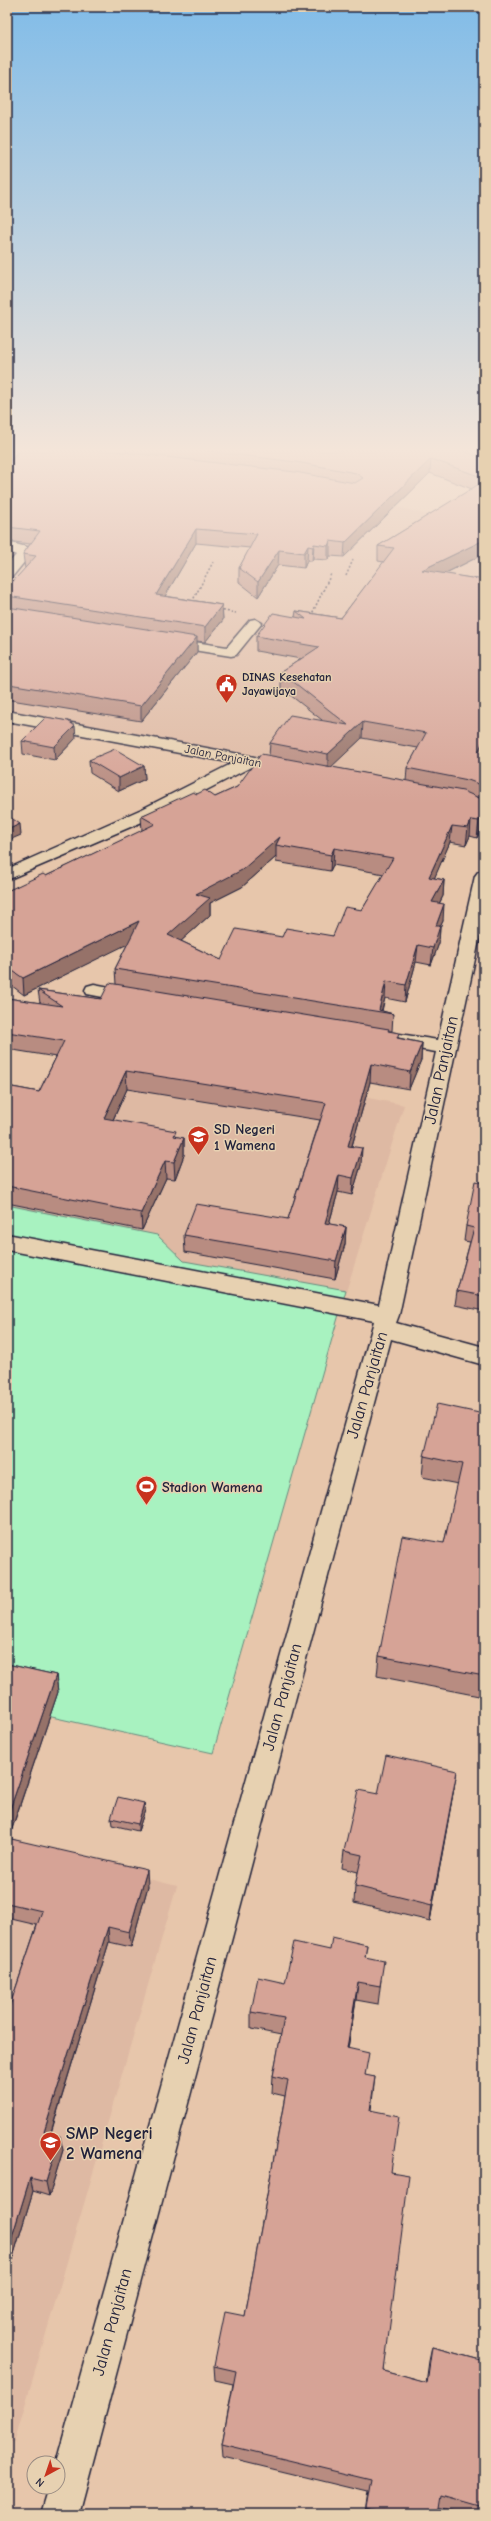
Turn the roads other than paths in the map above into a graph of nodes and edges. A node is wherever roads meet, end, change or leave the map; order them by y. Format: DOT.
graph roads {
  1 [pos="256,623"];
  2 [pos="154,640"];
  3 [pos="7,716"];
  4 [pos="250,762"];
  5 [pos="301,771"];
  6 [pos="7,875"];
  7 [pos="484,876"];
  8 [pos="94,990"];
  9 [pos="149,999"];
  10 [pos="375,1036"];
  11 [pos="445,1047"];
  12 [pos="7,1242"];
  13 [pos="385,1322"];
  14 [pos="484,1356"];
  15 [pos="60,2514"];
  1 -- 2 [label="street"];
  3 -- 4 [label="street, Jalan Panjaitan"];
  4 -- 5 [label="street, Jalan Panjaitan"];
  4 -- 6 [label="street"];
  7 -- 11 [label="street, Jalan Panjaitan"];
  8 -- 9 [label="street"];
  10 -- 11 [label="street"];
  11 -- 13 [label="street, Jalan Panjaitan"];
  12 -- 13 [label="street"];
  13 -- 14 [label="street"];
  13 -- 15 [label="street, Jalan Panjaitan"];
}
